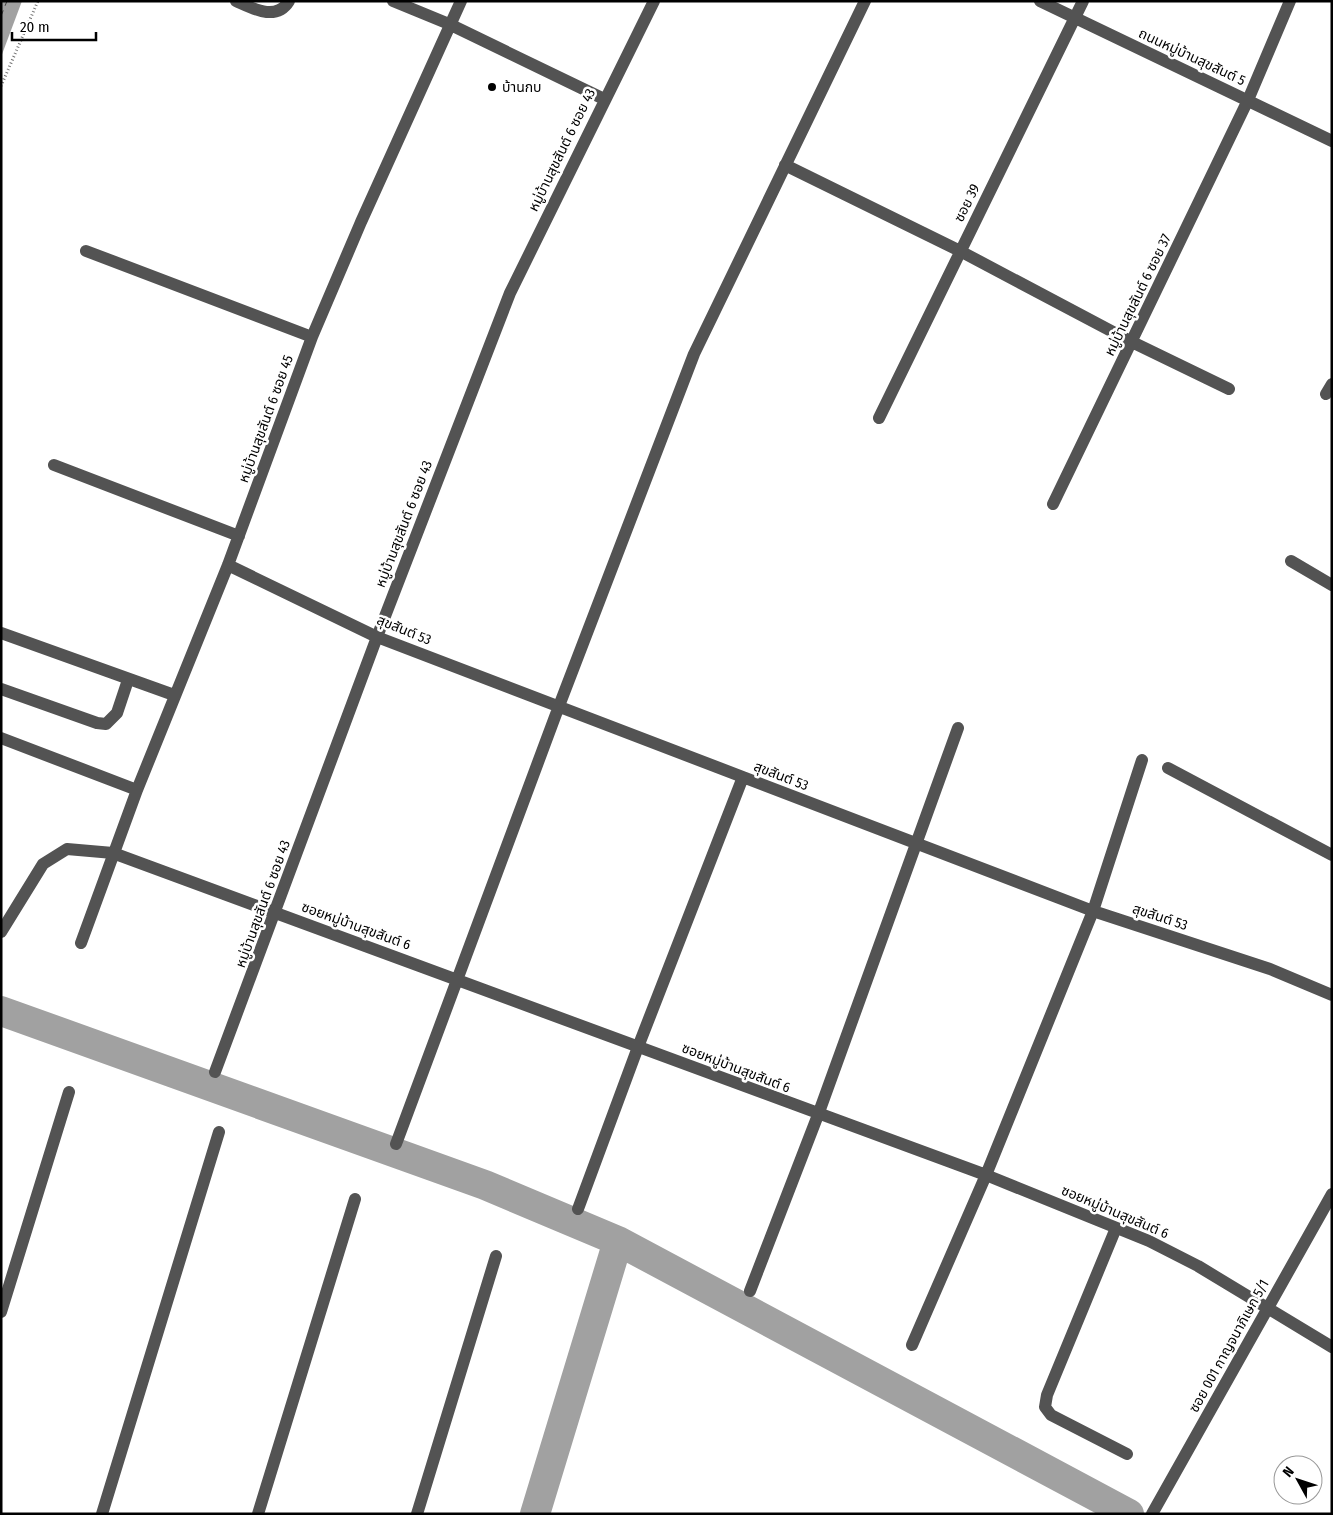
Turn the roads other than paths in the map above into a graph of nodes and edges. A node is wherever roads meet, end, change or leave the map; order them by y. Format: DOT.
graph roads {
  1 [pos="236,1"];
  2 [pos="289,1"];
  3 [pos="393,1"];
  4 [pos="461,1"];
  5 [pos="654,1"];
  6 [pos="865,1"];
  7 [pos="1040,1"];
  8 [pos="1083,1"];
  9 [pos="1290,1"];
  10 [pos="1074,18"];
  11 [pos="449,24"];
  12 [pos="604,99"];
  13 [pos="1248,100"];
  14 [pos="1332,141"];
  15 [pos="785,165"];
  16 [pos="86,251"];
  17 [pos="960,251"];
  18 [pos="312,337"];
  19 [pos="1132,342"];
  20 [pos="1229,389"];
  21 [pos="879,418"];
  22 [pos="54,465"];
  23 [pos="1054,504"];
  24 [pos="239,536"];
  25 [pos="1291,561"];
  26 [pos="228,565"];
  27 [pos="1332,585"];
  28 [pos="1,633"];
  29 [pos="377,637"];
  30 [pos="128,680"];
  31 [pos="1,689"];
  32 [pos="174,695"];
  33 [pos="559,706"];
  34 [pos="958,728"];
  35 [pos="1,738"];
  36 [pos="1142,760"];
  37 [pos="1168,768"];
  38 [pos="743,777"];
  39 [pos="137,790"];
  40 [pos="917,844"];
  41 [pos="112,853"];
  42 [pos="1332,855"];
  43 [pos="1093,911"];
  44 [pos="276,913"];
  45 [pos="1,932"];
  46 [pos="81,943"];
  47 [pos="457,980"];
  48 [pos="1332,995"];
  49 [pos="638,1046"];
  50 [pos="215,1072"];
  51 [pos="69,1092"];
  52 [pos="818,1115"];
  53 [pos="219,1132"];
  54 [pos="396,1144"];
  55 [pos="986,1175"];
  56 [pos="1332,1194"];
  57 [pos="355,1199"];
  58 [pos="578,1208"];
  59 [pos="1116,1228"];
  60 [pos="496,1256"];
  61 [pos="750,1290"];
  62 [pos="1268,1308"];
  63 [pos="1,1312"];
  64 [pos="912,1345"];
  65 [pos="1332,1347"];
  66 [pos="1127,1454"];
  67 [pos="1154,1509"];
  68 [pos="102,1514"];
  69 [pos="258,1514"];
  70 [pos="417,1514"];
  1 -- 2 [label="street"];
  3 -- 11 [label="street"];
  4 -- 11 [label="street, หมู่บ้านสุขสันต์ 6 ซอย 45"];
  5 -- 12 [label="street, หมู่บ้านสุขสันต์ 6 ซอย 43"];
  6 -- 15 [label="street"];
  7 -- 10 [label="street, ถนนหมู่บ้านสุขสันต์ 5"];
  8 -- 10 [label="street, ซอย 39"];
  9 -- 13 [label="street, หมู่บ้านสุขสันต์ 6 ซอย 37"];
  10 -- 13 [label="street, ถนนหมู่บ้านสุขสันต์ 5"];
  10 -- 17 [label="street, ซอย 39"];
  11 -- 12 [label="street"];
  11 -- 18 [label="street, หมู่บ้านสุขสันต์ 6 ซอย 45"];
  12 -- 29 [label="street, หมู่บ้านสุขสันต์ 6 ซอย 43"];
  13 -- 14 [label="street, ถนนหมู่บ้านสุขสันต์ 5"];
  13 -- 19 [label="street, หมู่บ้านสุขสันต์ 6 ซอย 37"];
  15 -- 17 [label="street"];
  15 -- 33 [label="street"];
  16 -- 18 [label="street"];
  17 -- 19 [label="street"];
  17 -- 21 [label="street, ซอย 39"];
  18 -- 24 [label="street, หมู่บ้านสุขสันต์ 6 ซอย 45"];
  19 -- 20 [label="street"];
  19 -- 23 [label="street, หมู่บ้านสุขสันต์ 6 ซอย 37"];
  22 -- 24 [label="street"];
  24 -- 26 [label="street, หมู่บ้านสุขสันต์ 6 ซอย 45"];
  25 -- 27 [label="street"];
  26 -- 29 [label="street, สุขสันต์ 53"];
  26 -- 32 [label="street, หมู่บ้านสุขสันต์ 6 ซอย 45"];
  28 -- 30 [label="street"];
  29 -- 33 [label="street, สุขสันต์ 53"];
  29 -- 44 [label="street, หมู่บ้านสุขสันต์ 6 ซอย 43"];
  30 -- 31 [label="street"];
  30 -- 32 [label="street"];
  32 -- 39 [label="street, หมู่บ้านสุขสันต์ 6 ซอย 45"];
  33 -- 38 [label="street, สุขสันต์ 53"];
  33 -- 47 [label="street"];
  34 -- 40 [label="street"];
  35 -- 39 [label="street"];
  36 -- 43 [label="street"];
  37 -- 42 [label="street"];
  38 -- 40 [label="street, สุขสันต์ 53"];
  38 -- 49 [label="street"];
  39 -- 41 [label="street, หมู่บ้านสุขสันต์ 6 ซอย 45"];
  40 -- 43 [label="street, สุขสันต์ 53"];
  40 -- 52 [label="street"];
  41 -- 44 [label="street, ซอยหมู่บ้านสุขสันต์ 6"];
  41 -- 45 [label="street, ซอยหมู่บ้านสุขสันต์ 6"];
  41 -- 46 [label="street, หมู่บ้านสุขสันต์ 6 ซอย 45"];
  43 -- 48 [label="street, สุขสันต์ 53"];
  43 -- 55 [label="street"];
  44 -- 47 [label="street, ซอยหมู่บ้านสุขสันต์ 6"];
  44 -- 50 [label="street, หมู่บ้านสุขสันต์ 6 ซอย 43"];
  47 -- 49 [label="street, ซอยหมู่บ้านสุขสันต์ 6"];
  47 -- 54 [label="street"];
  49 -- 52 [label="street, ซอยหมู่บ้านสุขสันต์ 6"];
  49 -- 58 [label="street"];
  51 -- 63 [label="street"];
  52 -- 55 [label="street, ซอยหมู่บ้านสุขสันต์ 6"];
  52 -- 61 [label="street"];
  53 -- 68 [label="street"];
  55 -- 59 [label="street, ซอยหมู่บ้านสุขสันต์ 6"];
  55 -- 64 [label="street"];
  56 -- 62 [label="street, ซอย 001 กาญจนาภิเษก 5/1"];
  57 -- 69 [label="street"];
  59 -- 62 [label="street, ซอยหมู่บ้านสุขสันต์ 6"];
  59 -- 66 [label="street"];
  60 -- 70 [label="street"];
  62 -- 65 [label="street, ซอยหมู่บ้านสุขสันต์ 6"];
  62 -- 67 [label="street, ซอย 001 กาญจนาภิเษก 5/1"];
}
